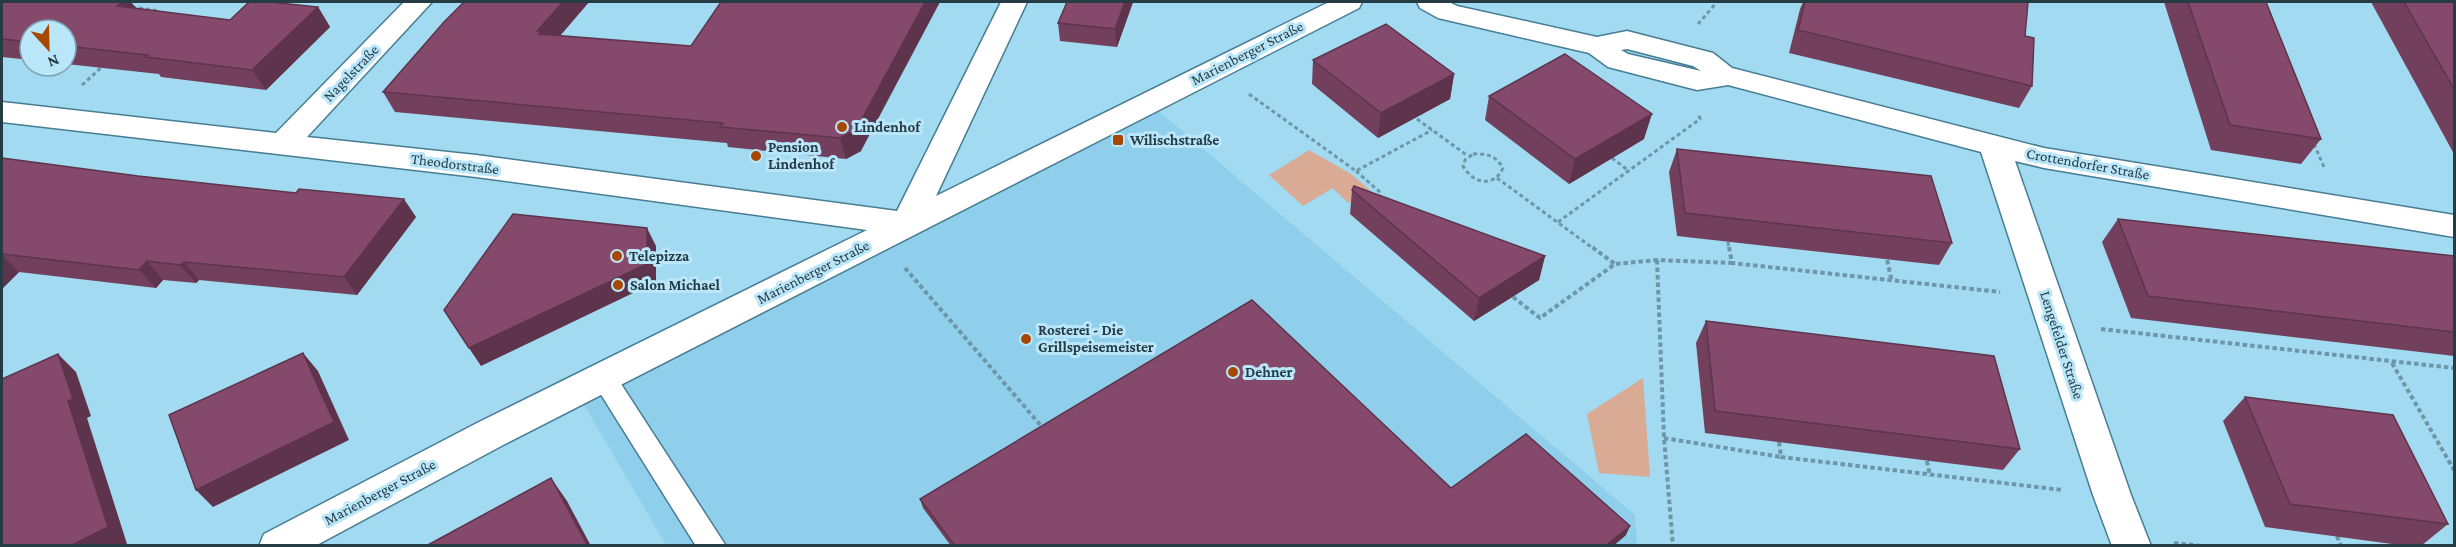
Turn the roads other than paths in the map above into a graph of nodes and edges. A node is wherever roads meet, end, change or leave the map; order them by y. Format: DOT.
graph roads {
  1 [pos="419,2"];
  2 [pos="1014,2"];
  3 [pos="1349,2"];
  4 [pos="1430,2"];
  5 [pos="2,112"];
  6 [pos="283,144"];
  7 [pos="1994,145"];
  8 [pos="907,224"];
  9 [pos="2454,226"];
  10 [pos="603,377"];
  11 [pos="278,546"];
  12 [pos="712,546"];
  13 [pos="2132,546"];
  1 -- 6 [label="street, Nagelstraße"];
  2 -- 8 [label="street"];
  3 -- 8 [label="street, Marienberger Straße"];
  4 -- 7 [label="street, Crottendorfer Straße"];
  5 -- 6 [label="street, Theodorstraße"];
  6 -- 8 [label="street, Theodorstraße"];
  7 -- 9 [label="street, Crottendorfer Straße"];
  7 -- 13 [label="street, Lengefelder Straße"];
  8 -- 10 [label="street, Marienberger Straße"];
  10 -- 11 [label="street, Marienberger Straße"];
  10 -- 12 [label="lane"];
}
